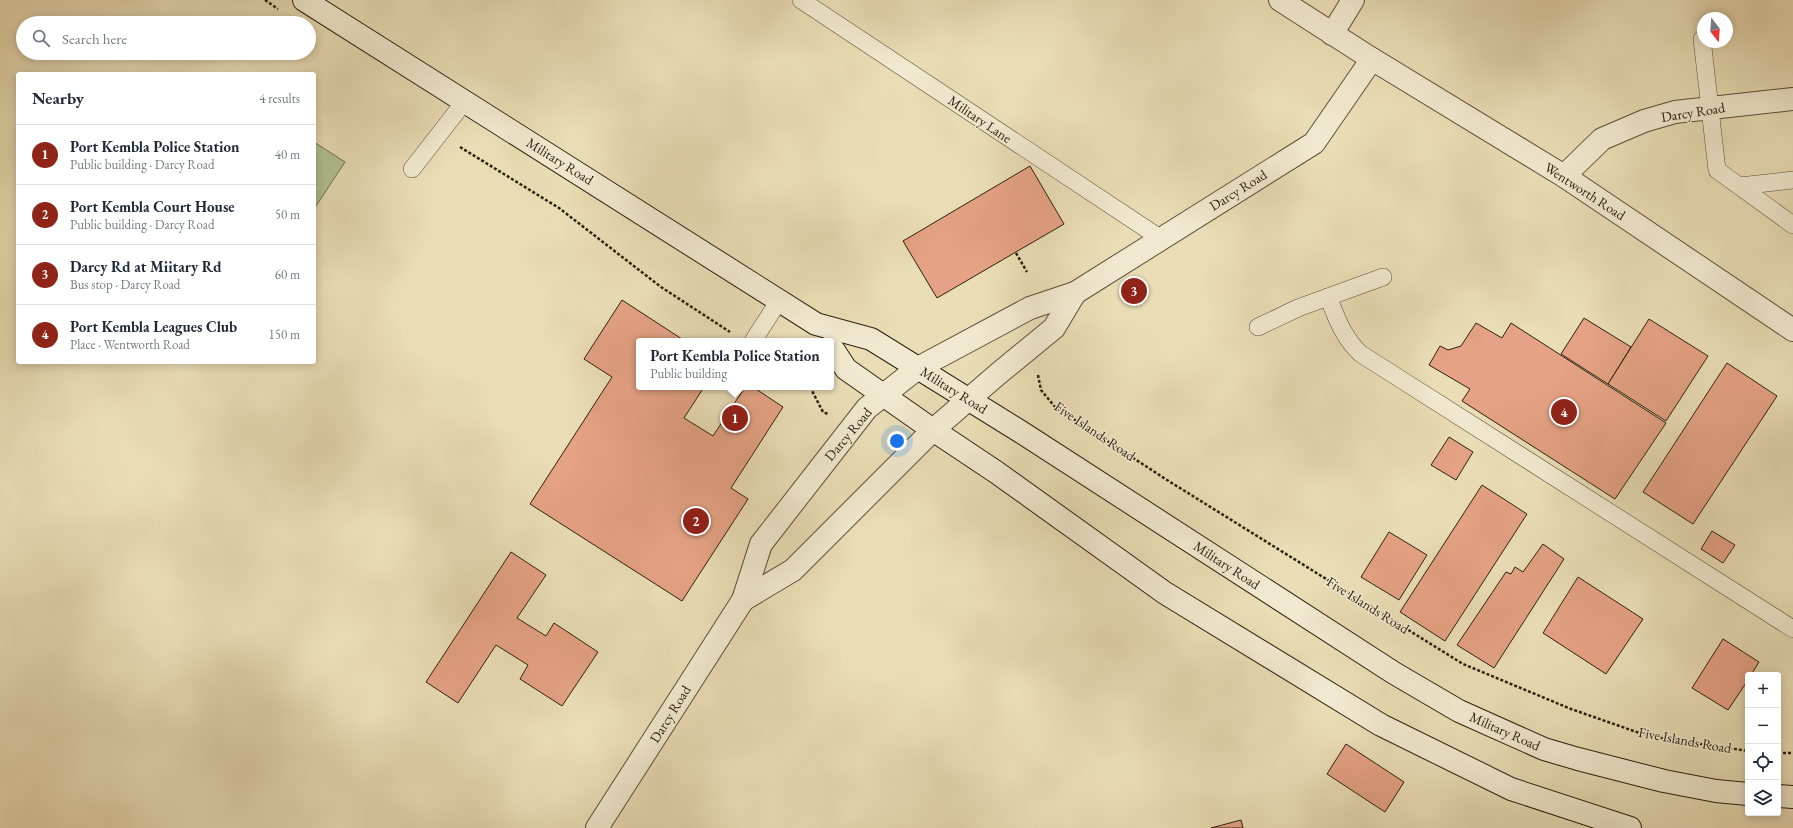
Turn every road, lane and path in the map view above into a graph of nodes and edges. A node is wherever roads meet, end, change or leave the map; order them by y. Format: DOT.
graph roads {
  1 [pos="800,0"];
  2 [pos="1280,0"];
  3 [pos="1353,0"];
  4 [pos="316,3"];
  5 [pos="1332,34"];
  6 [pos="1703,48"];
  7 [pos="1372,59"];
  8 [pos="1793,99"];
  9 [pos="465,101"];
  10 [pos="1710,109"];
  11 [pos="439,134"];
  12 [pos="412,169"];
  13 [pos="1564,176"];
  14 [pos="1793,180"];
  15 [pos="1740,186"];
  16 [pos="1793,225"];
  17 [pos="1160,238"];
  18 [pos="1016,252"];
  19 [pos="1027,272"];
  20 [pos="1383,277"];
  21 [pos="1075,293"];
  22 [pos="1328,297"];
  23 [pos="780,299"];
  24 [pos="1258,327"];
  25 [pos="1793,330"];
  26 [pos="822,332"];
  27 [pos="731,333"];
  28 [pos="755,338"];
  29 [pos="834,351"];
  30 [pos="918,368"];
  31 [pos="1038,371"];
  32 [pos="812,390"];
  33 [pos="884,395"];
  34 [pos="968,400"];
  35 [pos="832,416"];
  36 [pos="933,430"];
  37 [pos="743,600"];
  38 [pos="1793,629"];
  39 [pos="1745,751"];
  40 [pos="1781,753"];
  41 [pos="1793,753"];
  42 [pos="1745,794"];
  43 [pos="1781,796"];
  44 [pos="1793,797"];
  45 [pos="597,828"];
  46 [pos="1630,828"];
  1 -- 17 [label="lane, Military Lane"];
  2 -- 5 [label="main road, Wentworth Road"];
  3 -- 5 [label="main road"];
  4 -- 9 [label="main road, Military Road"];
  5 -- 7 [label="main road, Wentworth Road"];
  6 -- 10 [label="lane"];
  7 -- 13 [label="main road, Wentworth Road"];
  7 -- 17 [label="main road, Darcy Road"];
  8 -- 10 [label="main road, Darcy Road"];
  9 -- 11 [label="lane"];
  9 -- 23 [label="main road, Military Road"];
  10 -- 13 [label="main road, Darcy Road"];
  10 -- 15 [label="lane"];
  11 -- 12 [label="lane"];
  11 -- 27 [label="path"];
  13 -- 25 [label="main road, Wentworth Road"];
  14 -- 15 [label="lane"];
  15 -- 16 [label="lane"];
  17 -- 21 [label="main road, Darcy Road"];
  18 -- 19 [label="path"];
  20 -- 22 [label="lane"];
  21 -- 30 [label="main road, Darcy Road"];
  21 -- 34 [label="main road, Darcy Road"];
  22 -- 24 [label="lane"];
  22 -- 38 [label="lane"];
  23 -- 26 [label="main road, Military Road"];
  23 -- 28 [label="lane"];
  26 -- 30 [label="main road, Military Road"];
  29 -- 33 [label="main road"];
  30 -- 33 [label="main road, Darcy Road"];
  30 -- 34 [label="main road, Military Road"];
  31 -- 39 [label="path, Five Islands Road"];
  32 -- 35 [label="path"];
  33 -- 36 [label="main road"];
  33 -- 37 [label="main road, Darcy Road"];
  34 -- 36 [label="main road, Darcy Road"];
  34 -- 42 [label="main road, Military Road"];
  36 -- 37 [label="main road, Darcy Road"];
  36 -- 46 [label="main road"];
  37 -- 45 [label="main road, Darcy Road"];
  40 -- 41 [label="path"];
  43 -- 44 [label="main road"];
}
